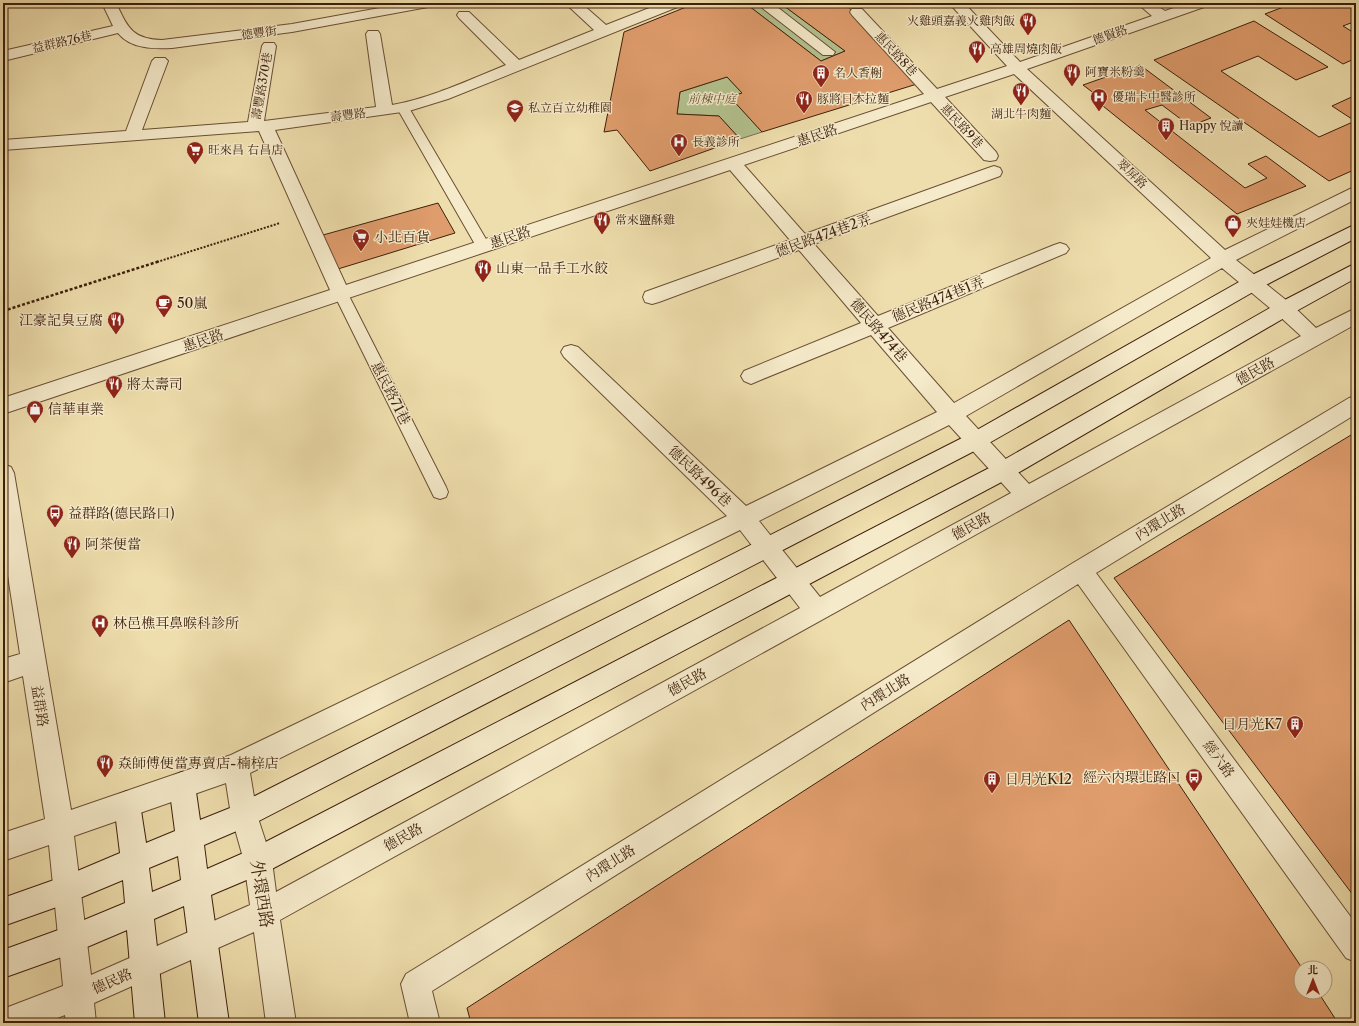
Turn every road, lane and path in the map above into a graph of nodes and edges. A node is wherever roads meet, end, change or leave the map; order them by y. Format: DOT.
graph roads {
  1 [pos="109,3"];
  2 [pos="428,3"];
  3 [pos="572,3"];
  4 [pos="675,3"];
  5 [pos="763,3"];
  6 [pos="956,3"];
  7 [pos="1144,3"];
  8 [pos="1202,3"];
  9 [pos="857,12"];
  10 [pos="464,15"];
  11 [pos="1162,17"];
  12 [pos="122,28"];
  13 [pos="604,31"];
  14 [pos="373,34"];
  15 [pos="269,46"];
  16 [pos="828,52"];
  17 [pos="3,56"];
  18 [pos="160,60"];
  19 [pos="516,66"];
  20 [pos="1017,68"];
  21 [pos="934,96"];
  22 [pos="403,108"];
  23 [pos="385,111"];
  24 [pos="260,126"];
  25 [pos="132,136"];
  26 [pos="3,145"];
  27 [pos="733,163"];
  28 [pos="992,164"];
  29 [pos="1356,192"];
  30 [pos="305,215"];
  31 [pos="1356,230"];
  32 [pos="802,242"];
  33 [pos="483,246"];
  34 [pos="1060,249"];
  35 [pos="1223,259"];
  36 [pos="1356,270"];
  37 [pos="1253,283"];
  38 [pos="341,294"];
  39 [pos="652,298"];
  40 [pos="1284,309"];
  41 [pos="3,311"];
  42 [pos="1356,316"];
  43 [pos="874,325"];
  44 [pos="1315,338"];
  45 [pos="571,352"];
  46 [pos="751,376"];
  47 [pos="1356,404"];
  48 [pos="3,406"];
  49 [pos="952,414"];
  50 [pos="976,441"];
  51 [pos="1003,471"];
  52 [pos="3,473"];
  53 [pos="440,492"];
  54 [pos="1027,496"];
  55 [pos="744,518"];
  56 [pos="766,548"];
  57 [pos="9,556"];
  58 [pos="1081,570"];
  59 [pos="793,582"];
  60 [pos="817,610"];
  61 [pos="33,661"];
  62 [pos="3,670"];
  63 [pos="236,766"];
  64 [pos="182,785"];
  65 [pos="127,804"];
  66 [pos="244,815"];
  67 [pos="60,828"];
  68 [pos="190,838"];
  69 [pos="3,847"];
  70 [pos="135,861"];
  71 [pos="258,861"];
  72 [pos="196,887"];
  73 [pos="68,889"];
  74 [pos="139,911"];
  75 [pos="3,912"];
  76 [pos="265,913"];
  77 [pos="73,939"];
  78 [pos="204,940"];
  79 [pos="1356,948"];
  80 [pos="3,964"];
  81 [pos="145,966"];
  82 [pos="80,1009"];
  83 [pos="6,1023"];
  84 [pos="150,1023"];
  85 [pos="214,1023"];
  86 [pos="281,1023"];
  87 [pos="424,1023"];
  1 -- 12 [label="street, 德豐街"];
  2 -- 12 [label="street, 德豐街"];
  3 -- 13 [label="street"];
  4 -- 13 [label="street, 壽豐路"];
  5 -- 16 [label="street"];
  6 -- 20 [label="street, 翠屏路"];
  7 -- 11 [label="street"];
  8 -- 11 [label="street, 德賢路"];
  9 -- 21 [label="street, 惠民路8巷"];
  10 -- 19 [label="street"];
  11 -- 20 [label="street, 德賢路"];
  12 -- 17 [label="street, 益群路76巷"];
  13 -- 19 [label="street, 壽豐路"];
  14 -- 23 [label="street"];
  15 -- 24 [label="street, 壽豐路370巷"];
  18 -- 25 [label="street"];
  19 -- 22 [label="street, 壽豐路"];
  20 -- 21 [label="street, 惠民路"];
  20 -- 35 [label="street, 翠屏路"];
  21 -- 27 [label="street, 惠民路"];
  21 -- 28 [label="street, 惠民路9巷"];
  22 -- 23 [label="street, 壽豐路"];
  22 -- 33 [label="lane"];
  23 -- 24 [label="street, 壽豐路"];
  24 -- 25 [label="street, 壽豐路"];
  24 -- 30 [label="street"];
  25 -- 26 [label="street, 壽豐路"];
  27 -- 32 [label="street, 德民路474巷"];
  27 -- 33 [label="street, 惠民路"];
  28 -- 32 [label="street, 德民路474巷2弄"];
  29 -- 35 [label="street"];
  30 -- 38 [label="street"];
  30 -- 41 [label="path"];
  31 -- 37 [label="street"];
  32 -- 39 [label="street, 德民路474巷2弄"];
  32 -- 43 [label="street, 德民路474巷"];
  33 -- 38 [label="street, 惠民路"];
  34 -- 43 [label="street, 德民路474巷1弄"];
  35 -- 37 [label="street, 翠屏路"];
  35 -- 49 [label="street"];
  36 -- 40 [label="street"];
  37 -- 40 [label="street, 翠屏路"];
  37 -- 50 [label="street"];
  38 -- 48 [label="street, 惠民路"];
  38 -- 53 [label="lane, 惠民路71巷"];
  40 -- 44 [label="street, 翠屏路"];
  40 -- 51 [label="street"];
  42 -- 44 [label="street, 德民路"];
  43 -- 46 [label="street, 德民路474巷1弄"];
  43 -- 49 [label="street, 德民路474巷"];
  44 -- 54 [label="street, 德民路"];
  45 -- 55 [label="street, 德民路496巷"];
  47 -- 58 [label="street, 內環北路"];
  49 -- 50 [label="street, 德民路474巷"];
  49 -- 55 [label="street"];
  50 -- 51 [label="street, 德民路474巷"];
  50 -- 56 [label="street"];
  51 -- 54 [label="street, 德民路474巷"];
  51 -- 59 [label="street"];
  52 -- 57 [label="street, 益群路"];
  54 -- 60 [label="street, 德民路"];
  55 -- 56 [label="street, 德民路496巷"];
  55 -- 63 [label="street"];
  56 -- 59 [label="street, 德民路496巷"];
  56 -- 66 [label="street"];
  57 -- 61 [label="street, 益群路"];
  58 -- 79 [label="street, 經六路"];
  58 -- 87 [label="street, 內環北路"];
  59 -- 60 [label="street, 德民路496巷"];
  59 -- 71 [label="street"];
  60 -- 76 [label="street, 德民路"];
  61 -- 62 [label="street"];
  61 -- 67 [label="street, 益群路"];
  63 -- 64 [label="street"];
  63 -- 66 [label="street, 外環西路"];
  64 -- 65 [label="street"];
  64 -- 68 [label="street"];
  65 -- 67 [label="street"];
  65 -- 70 [label="street"];
  66 -- 68 [label="street"];
  66 -- 71 [label="street, 外環西路"];
  67 -- 69 [label="street"];
  67 -- 73 [label="street, 益群路"];
  68 -- 70 [label="street"];
  68 -- 72 [label="street"];
  70 -- 73 [label="street"];
  70 -- 74 [label="street"];
  71 -- 72 [label="street"];
  71 -- 76 [label="street, 外環西路"];
  72 -- 74 [label="street"];
  72 -- 78 [label="street"];
  73 -- 75 [label="street"];
  73 -- 77 [label="street, 益群路"];
  74 -- 77 [label="street"];
  74 -- 81 [label="street"];
  76 -- 78 [label="street, 德民路"];
  76 -- 86 [label="street, 外環西路"];
  77 -- 80 [label="street"];
  77 -- 82 [label="street"];
  78 -- 81 [label="street, 德民路"];
  78 -- 85 [label="street"];
  81 -- 82 [label="street, 德民路"];
  81 -- 84 [label="street"];
  82 -- 83 [label="street, 德民路"];
}
